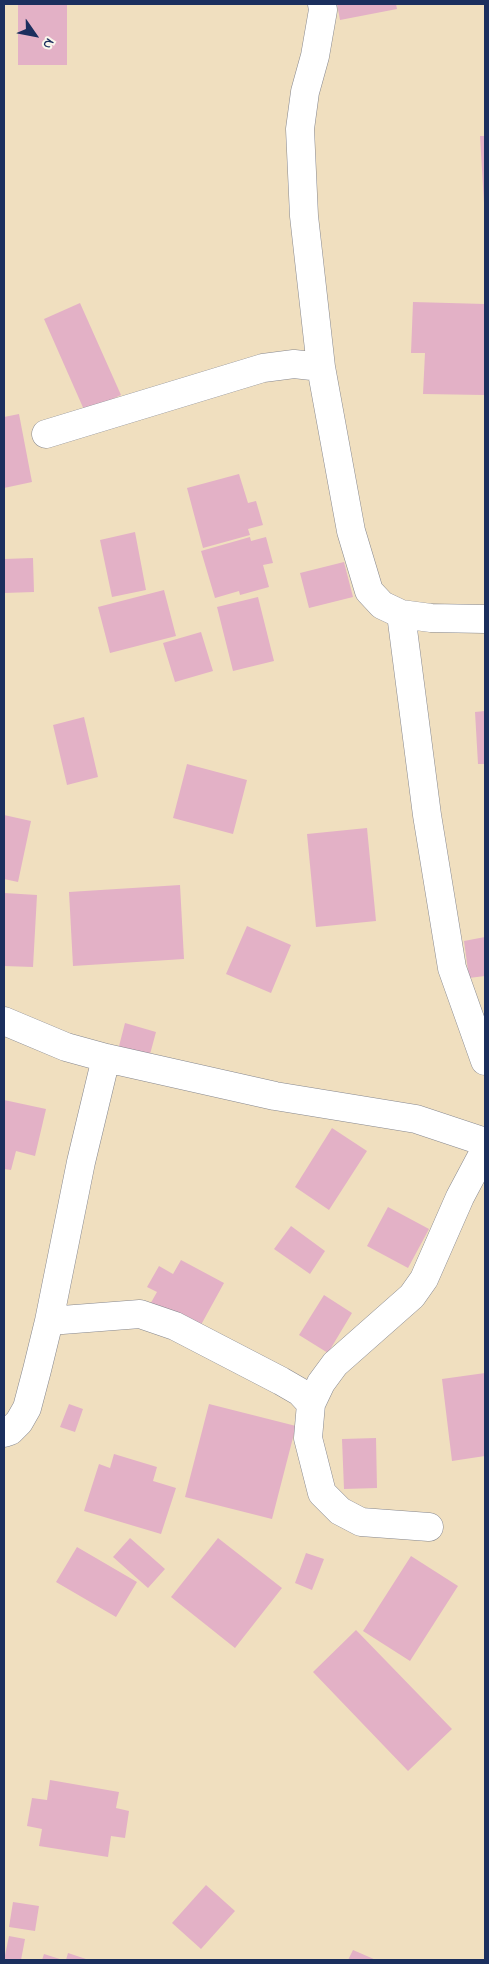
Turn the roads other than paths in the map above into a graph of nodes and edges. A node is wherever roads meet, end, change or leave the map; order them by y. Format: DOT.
graph roads {
  1 [pos="322,4"];
  2 [pos="321,367"];
  3 [pos="46,434"];
  4 [pos="401,614"];
  5 [pos="485,619"];
  6 [pos="4,1021"];
  7 [pos="106,1058"];
  8 [pos="485,1061"];
  9 [pos="485,1142"];
  10 [pos="485,1150"];
  11 [pos="49,1321"];
  12 [pos="311,1404"];
  13 [pos="4,1433"];
  14 [pos="429,1527"];
  1 -- 2 [label="street"];
  2 -- 3 [label="street"];
  2 -- 4 [label="street"];
  4 -- 5 [label="street"];
  4 -- 8 [label="street"];
  6 -- 7 [label="street"];
  7 -- 9 [label="street"];
  7 -- 11 [label="street"];
  10 -- 12 [label="street"];
  11 -- 12 [label="street"];
  11 -- 13 [label="street"];
  12 -- 14 [label="street"];
}
